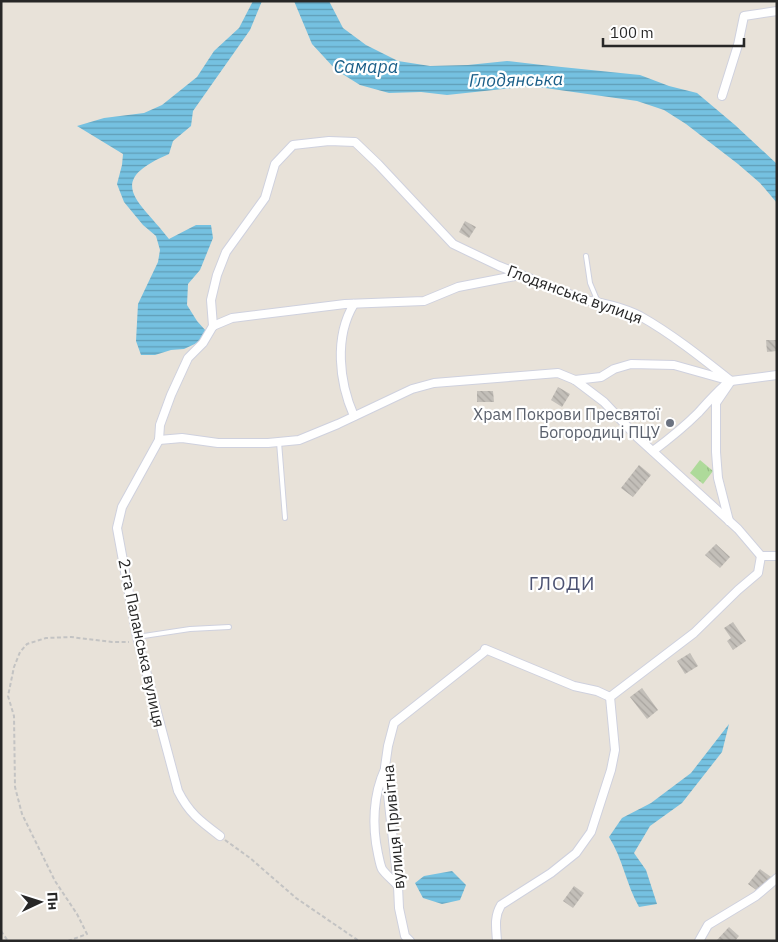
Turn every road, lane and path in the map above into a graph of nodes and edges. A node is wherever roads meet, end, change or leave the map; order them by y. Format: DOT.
graph roads {
  1 [pos="777,11"];
  2 [pos="722,96"];
  3 [pos="586,256"];
  4 [pos="520,275"];
  5 [pos="598,302"];
  6 [pos="354,304"];
  7 [pos="213,326"];
  8 [pos="777,375"];
  9 [pos="576,380"];
  10 [pos="730,381"];
  11 [pos="354,416"];
  12 [pos="159,440"];
  13 [pos="279,442"];
  14 [pos="653,451"];
  15 [pos="285,518"];
  16 [pos="730,522"];
  17 [pos="761,556"];
  18 [pos="777,556"];
  19 [pos="229,627"];
  20 [pos="137,637"];
  21 [pos="610,697"];
  22 [pos="386,767"];
  23 [pos="220,836"];
  24 [pos="775,882"];
  25 [pos="398,886"];
  26 [pos="1,931"];
  27 [pos="8,941"];
  28 [pos="68,941"];
  29 [pos="359,941"];
  30 [pos="410,941"];
  31 [pos="497,941"];
  32 [pos="699,941"];
  1 -- 2 [label="street"];
  3 -- 5 [label="lane"];
  4 -- 5 [label="street, Глодянська вулиця"];
  4 -- 6 [label="street"];
  4 -- 7 [label="street, Глодянська вулиця"];
  5 -- 10 [label="street, Глодянська вулиця"];
  6 -- 7 [label="street"];
  6 -- 11 [label="street"];
  7 -- 12 [label="street, 2-га Паланська вулиця"];
  8 -- 10 [label="street"];
  9 -- 10 [label="street"];
  9 -- 11 [label="street"];
  9 -- 14 [label="street"];
  10 -- 14 [label="street"];
  10 -- 16 [label="street"];
  11 -- 13 [label="street"];
  12 -- 13 [label="street"];
  12 -- 20 [label="street, 2-га Паланська вулиця"];
  13 -- 15 [label="lane"];
  14 -- 16 [label="street"];
  16 -- 17 [label="street"];
  17 -- 18 [label="street"];
  17 -- 21 [label="street"];
  19 -- 20 [label="lane"];
  20 -- 23 [label="street, 2-га Паланська вулиця"];
  20 -- 28 [label="path"];
  21 -- 22 [label="street, вулиця Привітна"];
  21 -- 31 [label="street"];
  22 -- 25 [label="street, вулиця Привітна"];
  22 -- 25 [label="street"];
  23 -- 29 [label="path"];
  24 -- 32 [label="street"];
  25 -- 30 [label="street, вулиця Привітна"];
  26 -- 27 [label="path"];
}
